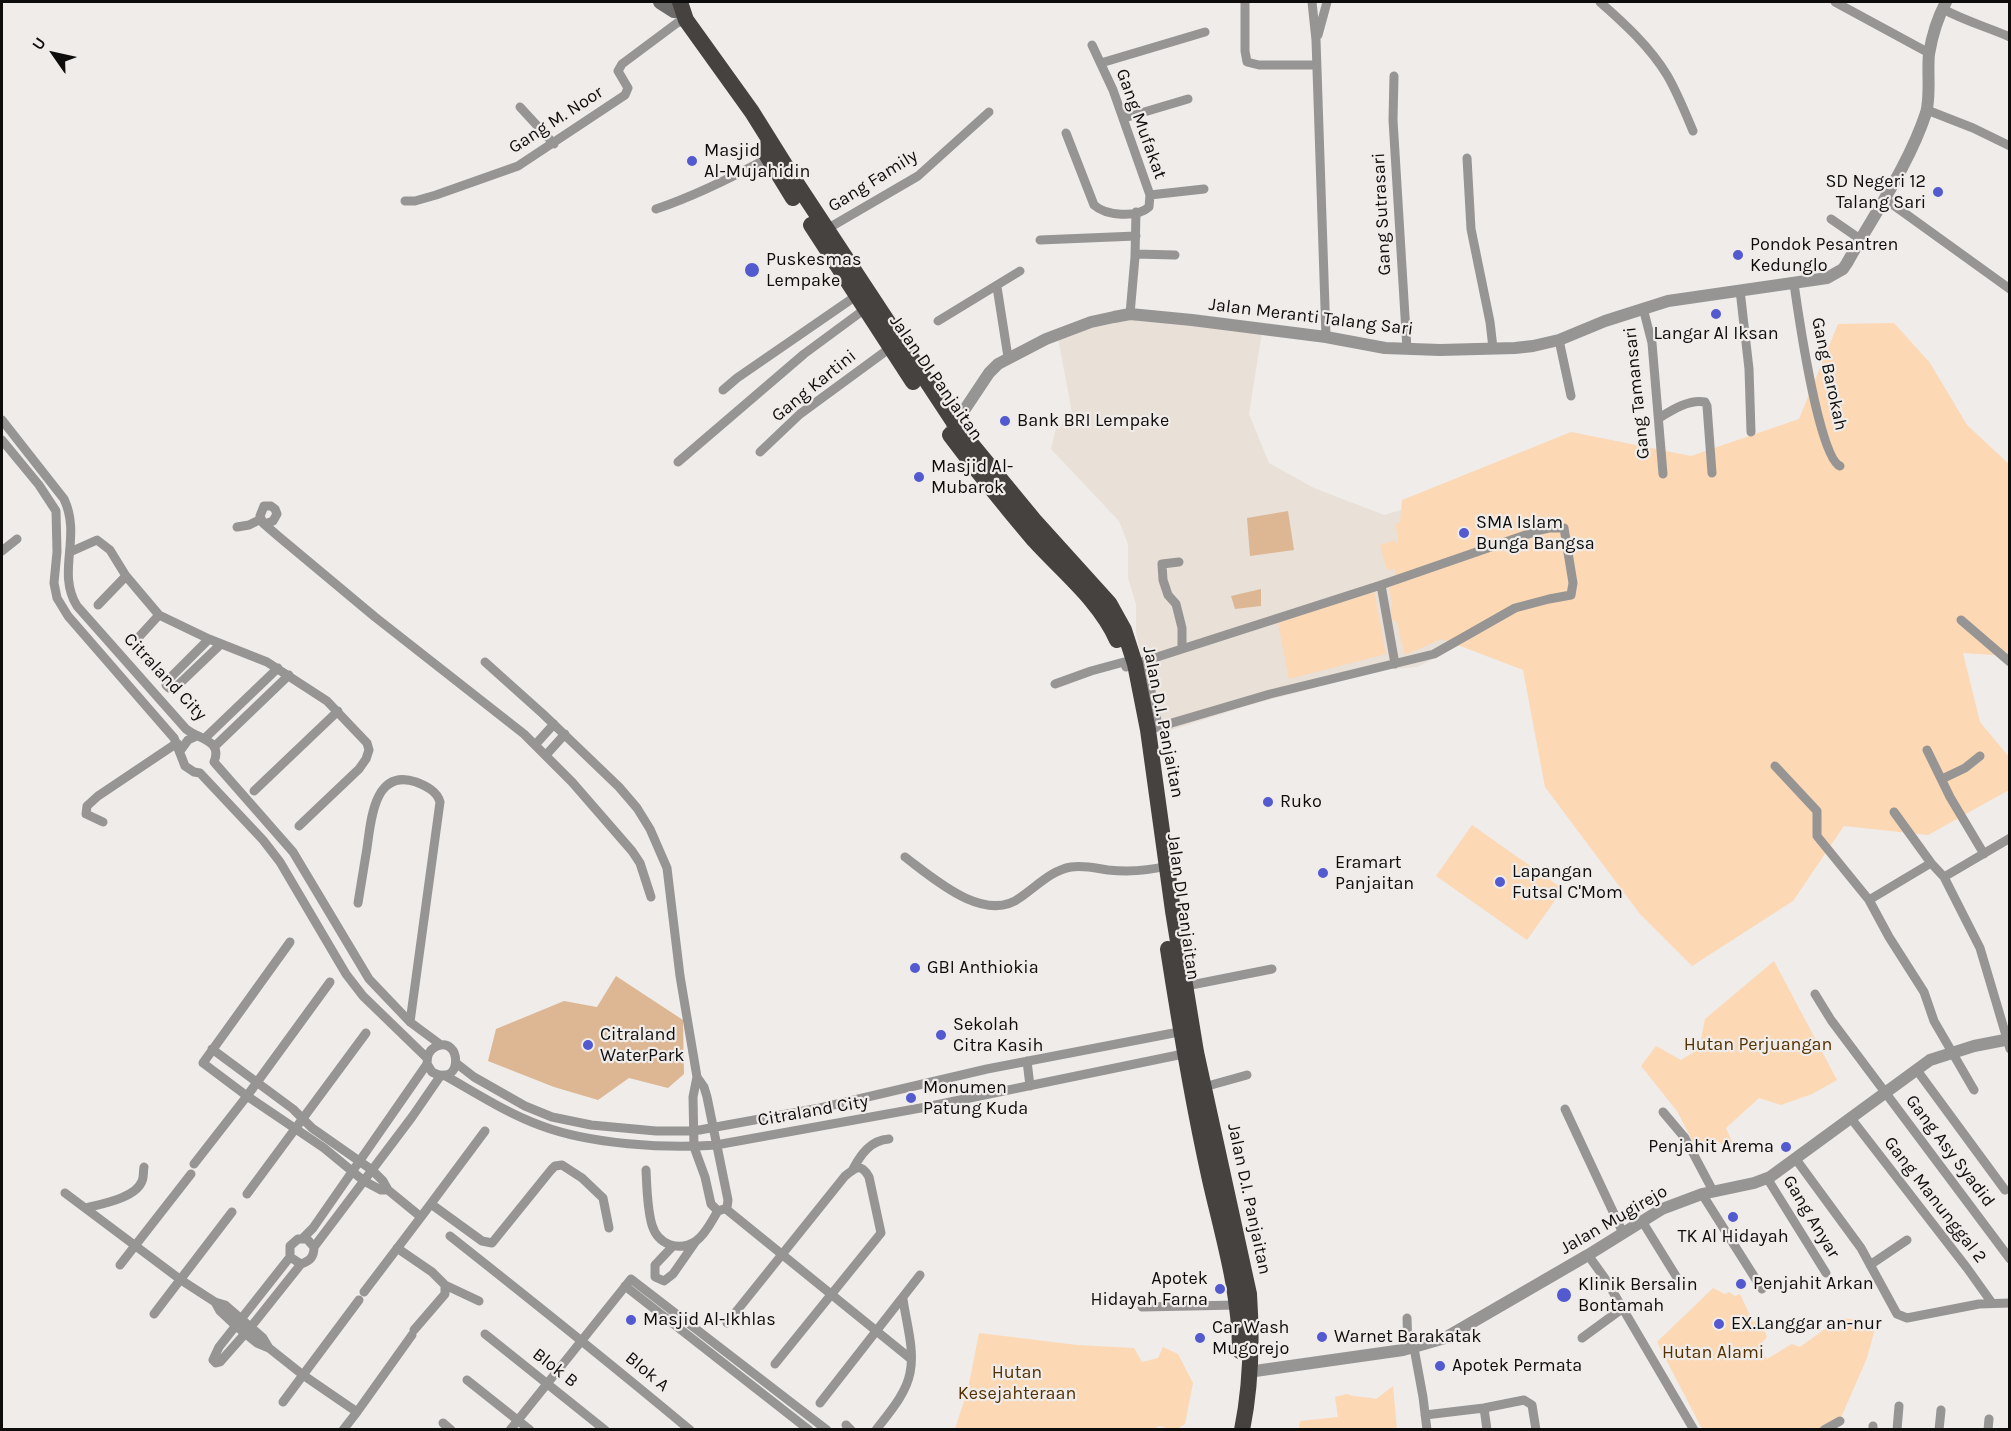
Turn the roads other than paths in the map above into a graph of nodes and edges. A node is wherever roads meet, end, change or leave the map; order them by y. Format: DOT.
graph roads {
  1 [pos="660,2"];
  2 [pos="1245,2"];
  3 [pos="1312,2"];
  4 [pos="1327,2"];
  5 [pos="1600,2"];
  6 [pos="1835,2"];
  7 [pos="1945,5"];
  8 [pos="679,12"];
  9 [pos="1205,32"];
  10 [pos="2010,38"];
  11 [pos="1316,40"];
  12 [pos="1092,45"];
  13 [pos="1929,53"];
  14 [pos="1101,63"];
  15 [pos="1316,64"];
  16 [pos="1394,76"];
  17 [pos="1188,99"];
  18 [pos="520,107"];
  19 [pos="1927,110"];
  20 [pos="989,112"];
  21 [pos="1124,118"];
  22 [pos="1693,131"];
  23 [pos="1066,134"];
  24 [pos="554,144"];
  25 [pos="2010,146"];
  26 [pos="768,158"];
  27 [pos="1467,158"];
  28 [pos="1204,189"];
  29 [pos="1150,195"];
  30 [pos="1885,199"];
  31 [pos="405,201"];
  32 [pos="656,209"];
  33 [pos="1136,212"];
  34 [pos="1831,219"];
  35 [pos="827,229"];
  36 [pos="1136,236"];
  37 [pos="1860,239"];
  38 [pos="1040,240"];
  39 [pos="1135,254"];
  40 [pos="1175,255"];
  41 [pos="1020,271"];
  42 [pos="850,276"];
  43 [pos="1794,284"];
  44 [pos="997,287"];
  45 [pos="2010,289"];
  46 [pos="1740,290"];
  47 [pos="861,303"];
  48 [pos="1643,308"];
  49 [pos="1130,315"];
  50 [pos="938,321"];
  51 [pos="1326,338"];
  52 [pos="1559,340"];
  53 [pos="890,348"];
  54 [pos="1494,348"];
  55 [pos="1407,349"];
  56 [pos="1008,357"];
  57 [pos="723,390"];
  58 [pos="1571,396"];
  59 [pos="1659,418"];
  60 [pos="2,420"];
  61 [pos="952,429"];
  62 [pos="1751,432"];
  63 [pos="2,440"];
  64 [pos="760,452"];
  65 [pos="678,462"];
  66 [pos="1840,466"];
  67 [pos="1712,473"];
  68 [pos="1663,474"];
  69 [pos="48,478"];
  70 [pos="39,485"];
  71 [pos="237,526"];
  72 [pos="17,539"];
  73 [pos="2,551"];
  74 [pos="70,552"];
  75 [pos="1179,562"];
  76 [pos="126,576"];
  77 [pos="1382,585"];
  78 [pos="98,605"];
  79 [pos="159,615"];
  80 [pos="1961,621"];
  81 [pos="137,639"];
  82 [pos="209,639"];
  83 [pos="221,644"];
  84 [pos="1182,649"];
  85 [pos="485,662"];
  86 [pos="2010,662"];
  87 [pos="1132,664"];
  88 [pos="1395,664"];
  89 [pos="278,668"];
  90 [pos="289,675"];
  91 [pos="1055,684"];
  92 [pos="338,711"];
  93 [pos="554,724"];
  94 [pos="1153,728"];
  95 [pos="565,734"];
  96 [pos="201,737"];
  97 [pos="535,745"];
  98 [pos="179,747"];
  99 [pos="214,747"];
  100 [pos="1927,750"];
  101 [pos="546,755"];
  102 [pos="1980,756"];
  103 [pos="214,762"];
  104 [pos="1774,766"];
  105 [pos="200,773"];
  106 [pos="1942,779"];
  107 [pos="254,791"];
  108 [pos="1894,812"];
  109 [pos="103,822"];
  110 [pos="299,826"];
  111 [pos="2010,838"];
  112 [pos="1984,854"];
  113 [pos="905,857"];
  114 [pos="1931,863"];
  115 [pos="1162,868"];
  116 [pos="1944,877"];
  117 [pos="651,897"];
  118 [pos="1869,900"];
  119 [pos="358,903"];
  120 [pos="290,942"];
  121 [pos="1272,969"];
  122 [pos="330,982"];
  123 [pos="1186,986"];
  124 [pos="1815,994"];
  125 [pos="395,1007"];
  126 [pos="384,1018"];
  127 [pos="410,1022"];
  128 [pos="1187,1030"];
  129 [pos="366,1033"];
  130 [pos="2008,1043"];
  131 [pos="441,1045"];
  132 [pos="212,1049"];
  133 [pos="1950,1052"];
  134 [pos="1191,1053"];
  135 [pos="427,1061"];
  136 [pos="1027,1061"];
  137 [pos="456,1063"];
  138 [pos="1916,1069"];
  139 [pos="443,1075"];
  140 [pos="1247,1075"];
  141 [pos="697,1077"];
  142 [pos="257,1081"];
  143 [pos="1030,1086"];
  144 [pos="1204,1088"];
  145 [pos="1974,1090"];
  146 [pos="1884,1092"];
  147 [pos="405,1095"];
  148 [pos="247,1096"];
  149 [pos="420,1106"];
  150 [pos="1564,1109"];
  151 [pos="1663,1112"];
  152 [pos="1850,1117"];
  153 [pos="302,1119"];
  154 [pos="296,1128"];
  155 [pos="714,1128"];
  156 [pos="485,1131"];
  157 [pos="694,1131"];
  158 [pos="889,1139"];
  159 [pos="716,1145"];
  160 [pos="694,1147"];
  161 [pos="1796,1158"];
  162 [pos="359,1162"];
  163 [pos="194,1164"];
  164 [pos="144,1167"];
  165 [pos="853,1169"];
  166 [pos="372,1170"];
  167 [pos="646,1170"];
  168 [pos="352,1172"];
  169 [pos="191,1174"];
  170 [pos="1767,1178"];
  171 [pos="364,1181"];
  172 [pos="388,1190"];
  173 [pos="2005,1190"];
  174 [pos="1707,1192"];
  175 [pos="65,1193"];
  176 [pos="247,1194"];
  177 [pos="431,1204"];
  178 [pos="86,1208"];
  179 [pos="722,1210"];
  180 [pos="232,1212"];
  181 [pos="421,1217"];
  182 [pos="1642,1221"];
  183 [pos="609,1228"];
  184 [pos="1623,1233"];
  185 [pos="450,1236"];
  186 [pos="303,1238"];
  187 [pos="696,1240"];
  188 [pos="1907,1240"];
  189 [pos="135,1245"];
  190 [pos="314,1247"];
  191 [pos="672,1247"];
  192 [pos="397,1248"];
  193 [pos="783,1255"];
  194 [pos="1588,1255"];
  195 [pos="290,1257"];
  196 [pos="2010,1259"];
  197 [pos="301,1263"];
  198 [pos="120,1265"];
  199 [pos="1870,1265"];
  200 [pos="1826,1273"];
  201 [pos="920,1275"];
  202 [pos="1676,1276"];
  203 [pos="181,1280"];
  204 [pos="445,1285"];
  205 [pos="624,1286"];
  206 [pos="1762,1288"];
  207 [pos="832,1294"];
  208 [pos="903,1299"];
  209 [pos="479,1301"];
  210 [pos="1992,1303"];
  211 [pos="2010,1303"];
  212 [pos="1238,1305"];
  213 [pos="1142,1307"];
  214 [pos="1623,1308"];
  215 [pos="154,1314"];
  216 [pos="1407,1318"];
  217 [pos="238,1323"];
  218 [pos="727,1323"];
  219 [pos="248,1330"];
  220 [pos="877,1330"];
  221 [pos="485,1334"];
  222 [pos="1582,1338"];
  223 [pos="583,1340"];
  224 [pos="1411,1348"];
  225 [pos="911,1359"];
  226 [pos="775,1364"];
  227 [pos="1243,1373"];
  228 [pos="303,1375"];
  229 [pos="467,1380"];
  230 [pos="548,1383"];
  231 [pos="283,1402"];
  232 [pos="820,1403"];
  233 [pos="1899,1406"];
  234 [pos="1484,1408"];
  235 [pos="1941,1410"];
  236 [pos="357,1412"];
  237 [pos="1425,1415"];
  238 [pos="1989,1419"];
  239 [pos="518,1420"];
  240 [pos="1840,1421"];
  241 [pos="443,1423"];
  242 [pos="343,1430"];
  243 [pos="451,1430"];
  244 [pos="510,1430"];
  245 [pos="530,1430"];
  246 [pos="605,1430"];
  247 [pos="690,1430"];
  248 [pos="809,1430"];
  249 [pos="827,1430"];
  250 [pos="876,1430"];
  251 [pos="1231,1430"];
  252 [pos="1242,1430"];
  253 [pos="1427,1430"];
  254 [pos="1486,1430"];
  255 [pos="1536,1430"];
  256 [pos="1694,1430"];
  257 [pos="1824,1430"];
  258 [pos="1897,1430"];
  259 [pos="1939,1430"];
  260 [pos="1988,1430"];
  1 -- 8 [label="main road"];
  2 -- 15 [label="street"];
  3 -- 11 [label="street"];
  4 -- 11 [label="street"];
  5 -- 22 [label="street"];
  6 -- 13 [label="street"];
  7 -- 10 [label="street"];
  7 -- 13 [label="street, Jalan Meranti Talang Sari"];
  8 -- 24 [label="street, Gang M. Noor"];
  8 -- 26 [label="highway, Jalan DI Panjaitan"];
  8 -- 35 [label="highway"];
  9 -- 14 [label="street"];
  11 -- 15 [label="street"];
  12 -- 14 [label="street, Gang Mufakat"];
  13 -- 19 [label="street, Jalan Meranti Talang Sari"];
  14 -- 21 [label="street, Gang Mufakat"];
  15 -- 51 [label="street"];
  16 -- 55 [label="street, Gang Sutrasari"];
  17 -- 21 [label="street"];
  18 -- 24 [label="street"];
  19 -- 25 [label="street"];
  19 -- 30 [label="street, Jalan Meranti Talang Sari"];
  20 -- 35 [label="street, Gang Family"];
  21 -- 29 [label="street, Gang Mufakat"];
  23 -- 33 [label="street"];
  24 -- 31 [label="street, Gang M. Noor"];
  26 -- 32 [label="street"];
  26 -- 42 [label="highway, Jalan DI Panjaitan"];
  27 -- 54 [label="street"];
  28 -- 29 [label="street"];
  29 -- 33 [label="street, Gang Mufakat"];
  30 -- 37 [label="street, Jalan Meranti Talang Sari"];
  30 -- 45 [label="street"];
  33 -- 36 [label="street"];
  34 -- 37 [label="street"];
  35 -- 42 [label="highway"];
  36 -- 38 [label="street"];
  36 -- 39 [label="street"];
  37 -- 43 [label="street, Jalan Meranti Talang Sari"];
  39 -- 40 [label="street"];
  39 -- 49 [label="street"];
  41 -- 44 [label="street"];
  42 -- 47 [label="highway, Jalan DI Panjaitan"];
  42 -- 61 [label="highway"];
  43 -- 46 [label="street, Jalan Meranti Talang Sari"];
  43 -- 66 [label="street, Gang Barokah"];
  44 -- 50 [label="street"];
  44 -- 56 [label="street"];
  46 -- 48 [label="street, Jalan Meranti Talang Sari"];
  46 -- 62 [label="street"];
  47 -- 53 [label="highway, Jalan DI Panjaitan"];
  47 -- 57 [label="street"];
  47 -- 65 [label="street"];
  48 -- 52 [label="street, Jalan Meranti Talang Sari"];
  48 -- 59 [label="street, Gang Tamansari"];
  49 -- 51 [label="street, Jalan Meranti Talang Sari"];
  49 -- 56 [label="street, Jalan Meranti Talang Sari"];
  51 -- 55 [label="street, Jalan Meranti Talang Sari"];
  52 -- 54 [label="street, Jalan Meranti Talang Sari"];
  52 -- 58 [label="street"];
  53 -- 61 [label="highway, Jalan DI Panjaitan"];
  53 -- 64 [label="street, Gang Kartini"];
  54 -- 55 [label="street, Jalan Meranti Talang Sari"];
  56 -- 61 [label="street, Jalan Meranti Talang Sari"];
  59 -- 67 [label="street"];
  59 -- 68 [label="street, Gang Tamansari"];
  60 -- 69 [label="street, Citraland City"];
  61 -- 87 [label="highway, Jalan DI Panjaitan"];
  63 -- 70 [label="street, Citraland City"];
  69 -- 70 [label="street"];
  69 -- 74 [label="street, Citraland City"];
  70 -- 98 [label="street, Citraland City"];
  71 -- 97 [label="street"];
  72 -- 73 [label="street"];
  74 -- 76 [label="street"];
  74 -- 96 [label="street, Citraland City"];
  75 -- 84 [label="street"];
  76 -- 78 [label="street"];
  76 -- 79 [label="street"];
  77 -- 84 [label="street"];
  77 -- 88 [label="street"];
  77 -- 88 [label="street"];
  79 -- 81 [label="street"];
  79 -- 82 [label="street"];
  80 -- 86 [label="street"];
  82 -- 83 [label="street"];
  82 -- 83 [label="street"];
  83 -- 89 [label="street"];
  84 -- 87 [label="street"];
  85 -- 93 [label="street"];
  87 -- 91 [label="street"];
  87 -- 94 [label="highway, Jalan D.I. Panjaitan"];
  87 -- 115 [label="highway, Jalan DI Panjaitan"];
  88 -- 94 [label="street"];
  89 -- 90 [label="street"];
  89 -- 96 [label="street"];
  90 -- 92 [label="street"];
  90 -- 99 [label="street"];
  92 -- 107 [label="street"];
  92 -- 110 [label="street"];
  93 -- 95 [label="street"];
  93 -- 97 [label="street"];
  94 -- 115 [label="highway, Jalan D.I. Panjaitan"];
  95 -- 101 [label="street"];
  95 -- 141 [label="street"];
  96 -- 98 [label="street"];
  96 -- 99 [label="street, Citraland City"];
  97 -- 101 [label="street"];
  98 -- 105 [label="street, Citraland City"];
  98 -- 109 [label="street"];
  99 -- 103 [label="street"];
  100 -- 106 [label="street"];
  101 -- 117 [label="street"];
  102 -- 106 [label="street"];
  103 -- 105 [label="street"];
  103 -- 125 [label="street, Citraland City"];
  104 -- 118 [label="street"];
  105 -- 126 [label="street, Citraland City"];
  106 -- 112 [label="street"];
  108 -- 114 [label="street"];
  111 -- 112 [label="street"];
  112 -- 116 [label="street"];
  113 -- 115 [label="street"];
  114 -- 116 [label="street"];
  114 -- 118 [label="street"];
  115 -- 123 [label="highway, Jalan D.I. Panjaitan"];
  115 -- 128 [label="highway, Jalan DI Panjaitan"];
  116 -- 130 [label="street"];
  118 -- 133 [label="street"];
  119 -- 127 [label="street"];
  120 -- 132 [label="street"];
  121 -- 123 [label="street"];
  122 -- 142 [label="street"];
  123 -- 128 [label="highway, Jalan D.I. Panjaitan"];
  124 -- 146 [label="street, Gang Asy Syadid"];
  125 -- 126 [label="street"];
  125 -- 127 [label="street, Citraland City"];
  126 -- 135 [label="street, Citraland City"];
  127 -- 131 [label="street, Citraland City"];
  128 -- 134 [label="highway, Jalan DI Panjaitan"];
  128 -- 136 [label="street, Citraland City"];
  129 -- 153 [label="street"];
  130 -- 133 [label="street, Jalan Mugirejo"];
  131 -- 135 [label="street"];
  131 -- 137 [label="street, Citraland City"];
  132 -- 142 [label="street"];
  132 -- 148 [label="street"];
  133 -- 138 [label="street, Jalan Mugirejo"];
  133 -- 145 [label="street"];
  134 -- 143 [label="street, Citraland City"];
  134 -- 144 [label="highway, Jalan D.I. Panjaitan"];
  134 -- 212 [label="highway"];
  135 -- 139 [label="street, Citraland City"];
  135 -- 147 [label="street"];
  136 -- 143 [label="street"];
  136 -- 155 [label="street, Citraland City"];
  137 -- 139 [label="street"];
  137 -- 157 [label="street, Citraland City"];
  138 -- 146 [label="street, Jalan Mugirejo"];
  138 -- 173 [label="street"];
  139 -- 149 [label="street"];
  139 -- 160 [label="street, Citraland City"];
  140 -- 144 [label="street"];
  141 -- 155 [label="street"];
  141 -- 157 [label="street"];
  142 -- 148 [label="street"];
  142 -- 153 [label="street"];
  143 -- 159 [label="street, Citraland City"];
  144 -- 227 [label="highway, Jalan D.I. Panjaitan"];
  146 -- 152 [label="street, Jalan Mugirejo"];
  146 -- 196 [label="street, Gang Asy Syadid"];
  147 -- 149 [label="street"];
  147 -- 162 [label="street"];
  148 -- 154 [label="street"];
  148 -- 163 [label="street"];
  149 -- 166 [label="street"];
  150 -- 184 [label="street"];
  151 -- 174 [label="street"];
  152 -- 161 [label="street, Jalan Mugirejo"];
  152 -- 210 [label="street, Gang Manunggal 2"];
  153 -- 154 [label="street"];
  153 -- 162 [label="street"];
  154 -- 168 [label="street"];
  154 -- 176 [label="street"];
  155 -- 157 [label="street, Citraland City"];
  155 -- 159 [label="street"];
  156 -- 177 [label="street"];
  157 -- 160 [label="street"];
  158 -- 165 [label="street"];
  159 -- 160 [label="street, Citraland City"];
  159 -- 179 [label="street"];
  160 -- 179 [label="street"];
  161 -- 170 [label="street, Jalan Mugirejo"];
  161 -- 199 [label="street"];
  162 -- 166 [label="street"];
  162 -- 168 [label="street"];
  164 -- 178 [label="street"];
  165 -- 193 [label="street"];
  165 -- 207 [label="street"];
  166 -- 171 [label="street"];
  166 -- 172 [label="street"];
  167 -- 191 [label="street"];
  168 -- 171 [label="street"];
  168 -- 186 [label="street"];
  169 -- 189 [label="street"];
  170 -- 174 [label="street, Jalan Mugirejo"];
  170 -- 200 [label="street, Gang Anyar"];
  171 -- 172 [label="street"];
  171 -- 190 [label="street"];
  172 -- 181 [label="street"];
  174 -- 182 [label="street, Jalan Mugirejo"];
  174 -- 206 [label="street"];
  175 -- 178 [label="street"];
  177 -- 181 [label="street"];
  177 -- 183 [label="street"];
  178 -- 189 [label="street"];
  179 -- 187 [label="street"];
  179 -- 193 [label="street"];
  180 -- 203 [label="street"];
  181 -- 192 [label="street"];
  182 -- 184 [label="street, Jalan Mugirejo"];
  182 -- 202 [label="street"];
  184 -- 194 [label="street, Jalan Mugirejo"];
  185 -- 223 [label="street, Blok A"];
  186 -- 190 [label="street"];
  186 -- 195 [label="street"];
  187 -- 191 [label="street"];
  187 -- 191 [label="street"];
  188 -- 199 [label="street"];
  189 -- 198 [label="street"];
  189 -- 203 [label="street"];
  190 -- 197 [label="street"];
  192 -- 204 [label="street"];
  192 -- 228 [label="street"];
  193 -- 207 [label="street"];
  193 -- 218 [label="street"];
  194 -- 214 [label="street"];
  194 -- 224 [label="street, Jalan Mugirejo"];
  195 -- 197 [label="street"];
  195 -- 217 [label="street"];
  197 -- 219 [label="street"];
  199 -- 210 [label="street"];
  201 -- 208 [label="street"];
  203 -- 215 [label="street"];
  203 -- 217 [label="street"];
  204 -- 209 [label="street"];
  204 -- 236 [label="street"];
  205 -- 223 [label="street"];
  205 -- 248 [label="street"];
  205 -- 249 [label="street"];
  207 -- 220 [label="street"];
  207 -- 226 [label="street"];
  208 -- 220 [label="street"];
  208 -- 225 [label="street"];
  210 -- 211 [label="street"];
  212 -- 213 [label="street"];
  212 -- 227 [label="highway"];
  214 -- 222 [label="street"];
  214 -- 256 [label="street"];
  216 -- 224 [label="street"];
  217 -- 219 [label="street"];
  217 -- 219 [label="street"];
  219 -- 228 [label="street"];
  220 -- 225 [label="street"];
  220 -- 232 [label="street"];
  221 -- 230 [label="street, Blok B"];
  223 -- 230 [label="street"];
  223 -- 247 [label="street, Blok A"];
  224 -- 227 [label="street, Jalan Mugirejo"];
  224 -- 237 [label="street"];
  225 -- 250 [label="street"];
  227 -- 251 [label="highway"];
  227 -- 252 [label="highway, Jalan D.I. Panjaitan"];
  228 -- 231 [label="street"];
  228 -- 236 [label="street"];
  229 -- 239 [label="street"];
  230 -- 239 [label="street"];
  230 -- 246 [label="street, Blok B"];
  233 -- 258 [label="street"];
  234 -- 237 [label="street"];
  234 -- 254 [label="street"];
  234 -- 255 [label="street"];
  235 -- 259 [label="street"];
  236 -- 242 [label="street"];
  237 -- 253 [label="street"];
  238 -- 260 [label="street"];
  239 -- 244 [label="street"];
  239 -- 245 [label="street"];
  240 -- 257 [label="street"];
  241 -- 243 [label="street"];
}
